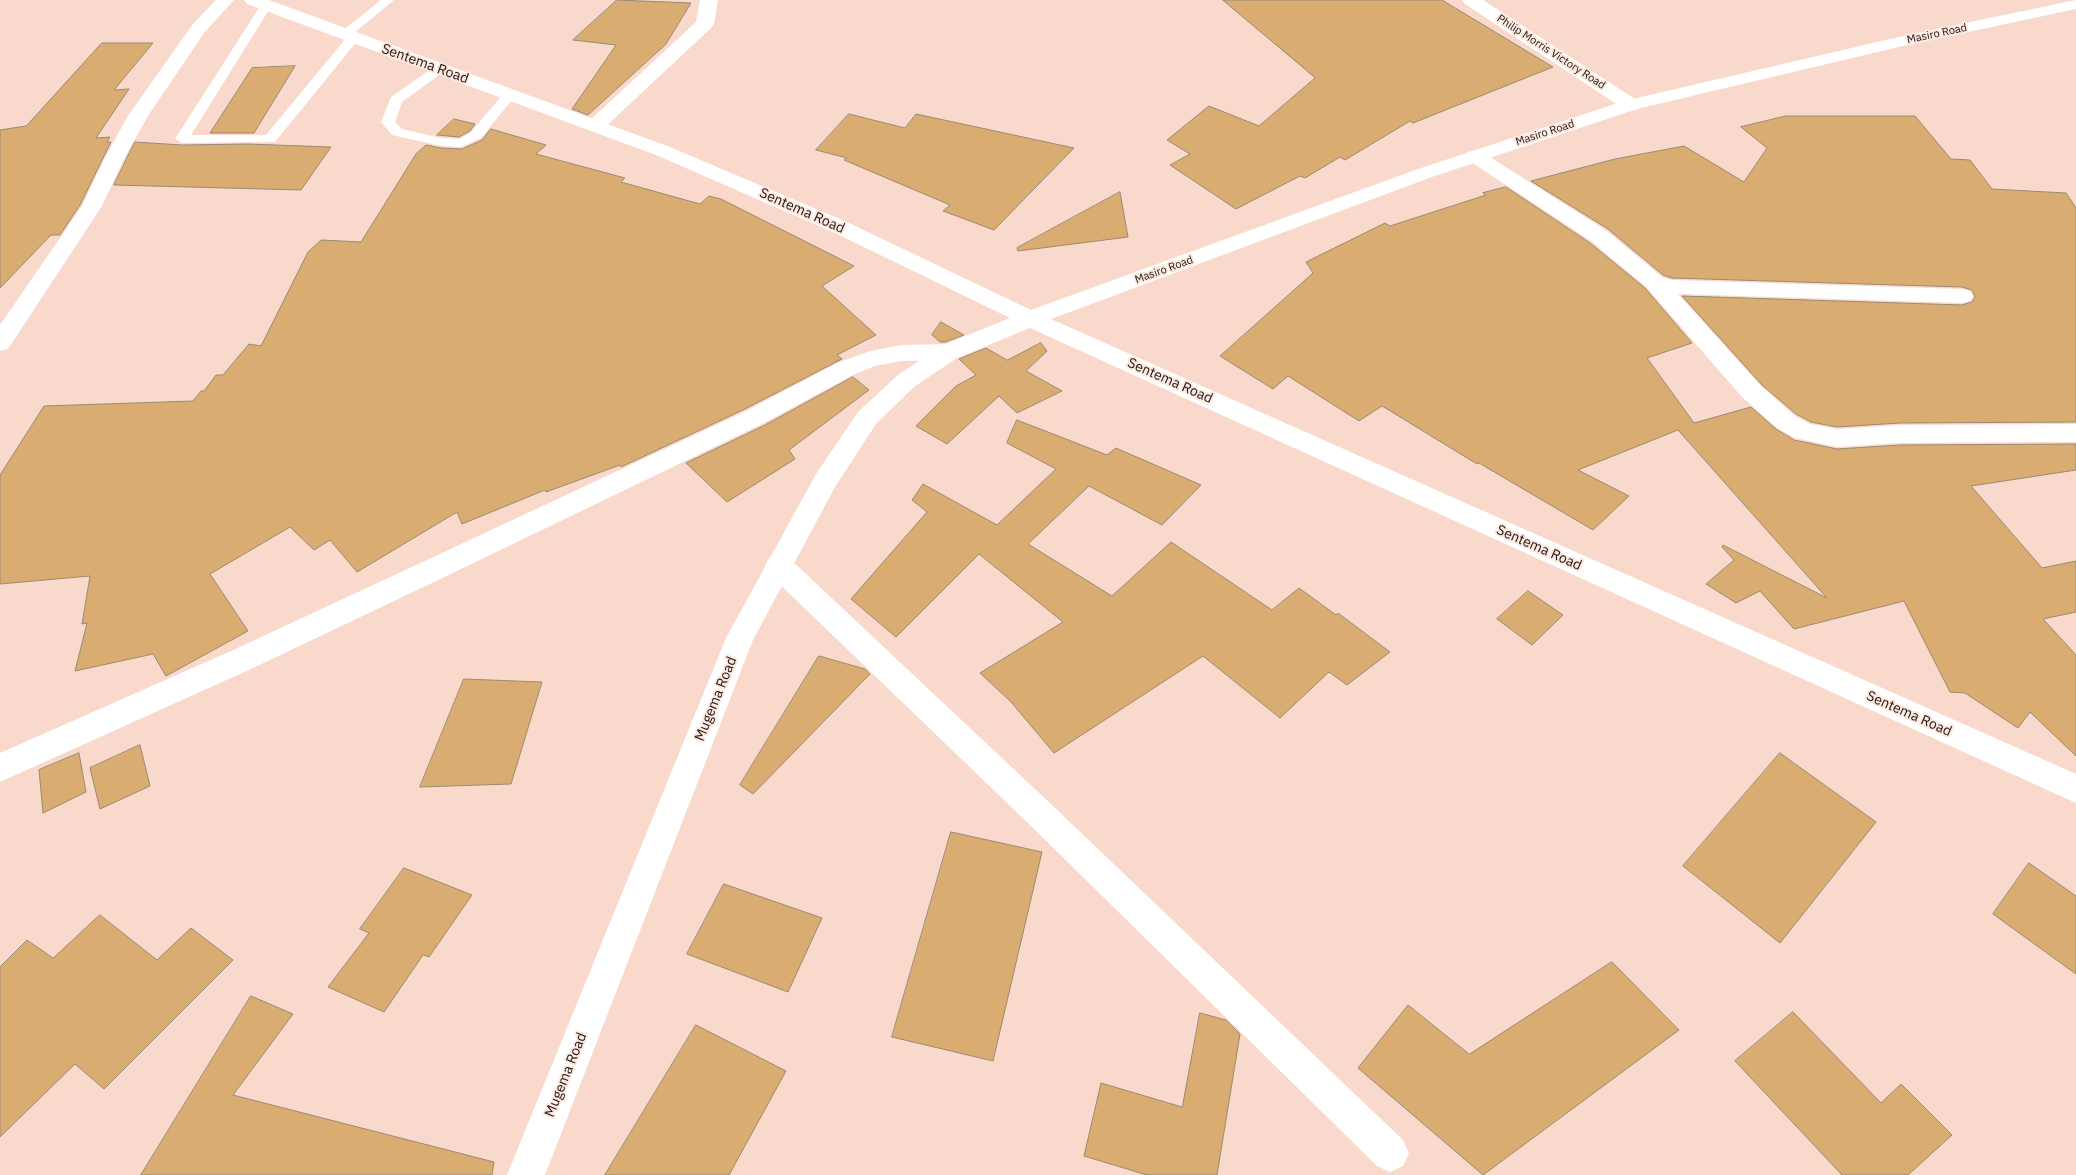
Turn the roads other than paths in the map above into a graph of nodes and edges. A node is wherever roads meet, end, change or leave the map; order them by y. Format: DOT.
graph roads {
  1 [pos="225,0"];
  2 [pos="388,0"];
  3 [pos="709,0"];
  4 [pos="1470,0"];
  5 [pos="260,2"];
  6 [pos="2076,4"];
  7 [pos="350,36"];
  8 [pos="438,70"];
  9 [pos="510,95"];
  10 [pos="1631,105"];
  11 [pos="595,126"];
  12 [pos="1475,156"];
  13 [pos="1654,282"];
  14 [pos="1962,296"];
  15 [pos="1030,319"];
  16 [pos="0,343"];
  17 [pos="948,352"];
  18 [pos="2076,433"];
  19 [pos="779,566"];
  20 [pos="0,768"];
  21 [pos="2076,789"];
  22 [pos="1390,1153"];
  23 [pos="526,1175"];
  1 -- 16 [label="street"];
  2 -- 7 [label="lane"];
  3 -- 11 [label="street"];
  4 -- 10 [label="street, Philip Morris Victory Road"];
  5 -- 7 [label="street, Sentema Road"];
  5 -- 7 [label="lane"];
  6 -- 10 [label="street, Masiro Road"];
  7 -- 8 [label="street, Sentema Road"];
  8 -- 9 [label="street, Sentema Road"];
  8 -- 9 [label="lane"];
  9 -- 11 [label="street, Sentema Road"];
  10 -- 12 [label="street, Masiro Road"];
  11 -- 15 [label="street, Sentema Road"];
  12 -- 13 [label="street"];
  12 -- 15 [label="street, Masiro Road"];
  13 -- 14 [label="street"];
  13 -- 18 [label="street"];
  15 -- 17 [label="street, Mugema Road"];
  15 -- 21 [label="street, Sentema Road"];
  17 -- 19 [label="street, Mugema Road"];
  17 -- 20 [label="street"];
  19 -- 22 [label="street"];
  19 -- 23 [label="street, Mugema Road"];
}
